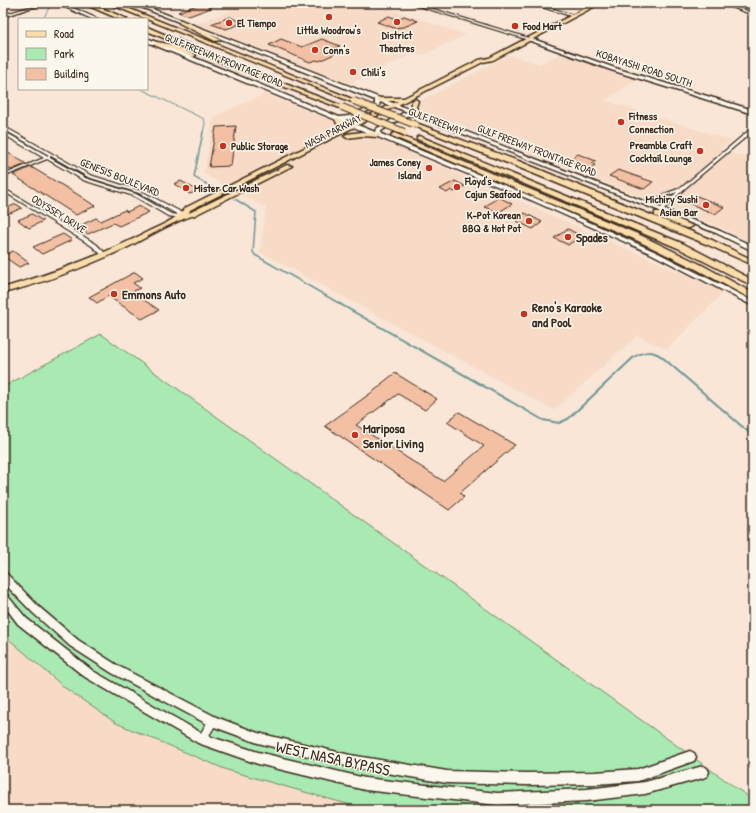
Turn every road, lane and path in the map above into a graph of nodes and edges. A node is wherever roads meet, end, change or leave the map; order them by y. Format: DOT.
graph roads {
  1 [pos="45,3"];
  2 [pos="58,3"];
  3 [pos="110,3"];
  4 [pos="134,3"];
  5 [pos="410,3"];
  6 [pos="418,3"];
  7 [pos="530,3"];
  8 [pos="599,3"];
  9 [pos="722,3"];
  10 [pos="88,4"];
  11 [pos="753,14"];
  12 [pos="3,16"];
  13 [pos="575,16"];
  14 [pos="94,18"];
  15 [pos="122,18"];
  16 [pos="147,18"];
  17 [pos="148,18"];
  18 [pos="180,22"];
  19 [pos="482,25"];
  20 [pos="148,29"];
  21 [pos="530,39"];
  22 [pos="148,40"];
  23 [pos="156,44"];
  24 [pos="262,64"];
  25 [pos="242,69"];
  26 [pos="378,99"];
  27 [pos="412,99"];
  28 [pos="394,105"];
  29 [pos="400,108"];
  30 [pos="753,112"];
  31 [pos="416,114"];
  32 [pos="362,115"];
  33 [pos="338,119"];
  34 [pos="355,125"];
  35 [pos="3,127"];
  36 [pos="362,128"];
  37 [pos="753,129"];
  38 [pos="11,132"];
  39 [pos="4,133"];
  40 [pos="338,134"];
  41 [pos="378,135"];
  42 [pos="347,136"];
  43 [pos="52,155"];
  44 [pos="47,158"];
  45 [pos="3,176"];
  46 [pos="246,180"];
  47 [pos="253,184"];
  48 [pos="683,188"];
  49 [pos="3,189"];
  50 [pos="588,193"];
  51 [pos="650,205"];
  52 [pos="661,210"];
  53 [pos="182,217"];
  54 [pos="753,249"];
  55 [pos="104,254"];
  56 [pos="753,256"];
  57 [pos="753,263"];
  58 [pos="753,283"];
  59 [pos="3,291"];
  60 [pos="753,297"];
  61 [pos="753,304"];
  62 [pos="3,576"];
  63 [pos="3,597"];
  64 [pos="213,721"];
  65 [pos="202,739"];
  66 [pos="690,757"];
  67 [pos="703,772"];
  1 -- 12 [label="street"];
  2 -- 14 [label="main road"];
  3 -- 16 [label="highway, GULF FREEWAY"];
  4 -- 18 [label="main road, GULF FREEWAY FRONTAGE ROAD"];
  5 -- 19 [label="street"];
  6 -- 19 [label="street"];
  7 -- 13 [label="street"];
  8 -- 13 [label="main road, NASA PARKWAY"];
  9 -- 11 [label="street"];
  10 -- 15 [label="highway"];
  13 -- 21 [label="main road, NASA PARKWAY"];
  17 -- 24 [label="highway, GULF FREEWAY"];
  18 -- 24 [label="highway"];
  18 -- 26 [label="main road, GULF FREEWAY FRONTAGE ROAD"];
  19 -- 21 [label="street"];
  20 -- 25 [label="highway, GULF FREEWAY"];
  21 -- 27 [label="main road, NASA PARKWAY"];
  21 -- 30 [label="main road, KOBAYASHI ROAD SOUTH"];
  22 -- 23 [label="main road, GULF FREEWAY FRONTAGE ROAD"];
  23 -- 25 [label="highway"];
  23 -- 33 [label="main road, GULF FREEWAY FRONTAGE ROAD"];
  24 -- 50 [label="highway, GULF FREEWAY, bridge"];
  25 -- 32 [label="highway, GULF FREEWAY, bridge"];
  26 -- 27 [label="main road"];
  26 -- 28 [label="main road, GULF FREEWAY FRONTAGE ROAD"];
  26 -- 33 [label="main road"];
  27 -- 28 [label="main road, NASA PARKWAY"];
  27 -- 29 [label="main road, NASA PARKWAY"];
  27 -- 31 [label="main road"];
  28 -- 29 [label="main road, GULF FREEWAY FRONTAGE ROAD"];
  28 -- 34 [label="main road, NASA PARKWAY"];
  29 -- 31 [label="main road, GULF FREEWAY FRONTAGE ROAD"];
  29 -- 36 [label="main road, NASA PARKWAY"];
  31 -- 41 [label="main road"];
  31 -- 51 [label="main road, GULF FREEWAY FRONTAGE ROAD"];
  32 -- 58 [label="highway, GULF FREEWAY, bridge"];
  32 -- 60 [label="highway"];
  33 -- 34 [label="main road, GULF FREEWAY FRONTAGE ROAD"];
  33 -- 40 [label="main road"];
  34 -- 36 [label="main road, GULF FREEWAY FRONTAGE ROAD"];
  34 -- 40 [label="main road, NASA PARKWAY"];
  35 -- 38 [label="street, GENESIS BOULEVARD"];
  36 -- 41 [label="main road, GULF FREEWAY FRONTAGE ROAD"];
  36 -- 42 [label="main road, NASA PARKWAY"];
  37 -- 48 [label="street"];
  38 -- 39 [label="street"];
  38 -- 43 [label="street, GENESIS BOULEVARD"];
  39 -- 44 [label="street, GENESIS BOULEVARD"];
  40 -- 46 [label="main road, NASA PARKWAY"];
  41 -- 42 [label="main road"];
  41 -- 61 [label="main road, GULF FREEWAY FRONTAGE ROAD"];
  42 -- 47 [label="main road, NASA PARKWAY"];
  43 -- 44 [label="street"];
  43 -- 53 [label="street, GENESIS BOULEVARD"];
  44 -- 45 [label="street"];
  44 -- 53 [label="street, GENESIS BOULEVARD"];
  46 -- 47 [label="main road"];
  46 -- 53 [label="main road, NASA PARKWAY"];
  47 -- 53 [label="main road, NASA PARKWAY"];
  48 -- 51 [label="street"];
  48 -- 52 [label="street"];
  49 -- 55 [label="street, ODYSSEY DRIVE"];
  50 -- 56 [label="highway"];
  50 -- 57 [label="highway, GULF FREEWAY"];
  51 -- 52 [label="main road, GULF FREEWAY FRONTAGE ROAD"];
  52 -- 54 [label="main road, GULF FREEWAY FRONTAGE ROAD"];
  53 -- 55 [label="main road, NASA PARKWAY"];
  55 -- 59 [label="main road, NASA PARKWAY"];
  62 -- 64 [label="main road, WEST NASA BYPASS"];
  63 -- 65 [label="main road, WEST NASA BYPASS"];
  64 -- 65 [label="street"];
  64 -- 66 [label="main road, WEST NASA BYPASS"];
  65 -- 67 [label="main road, WEST NASA BYPASS"];
}
